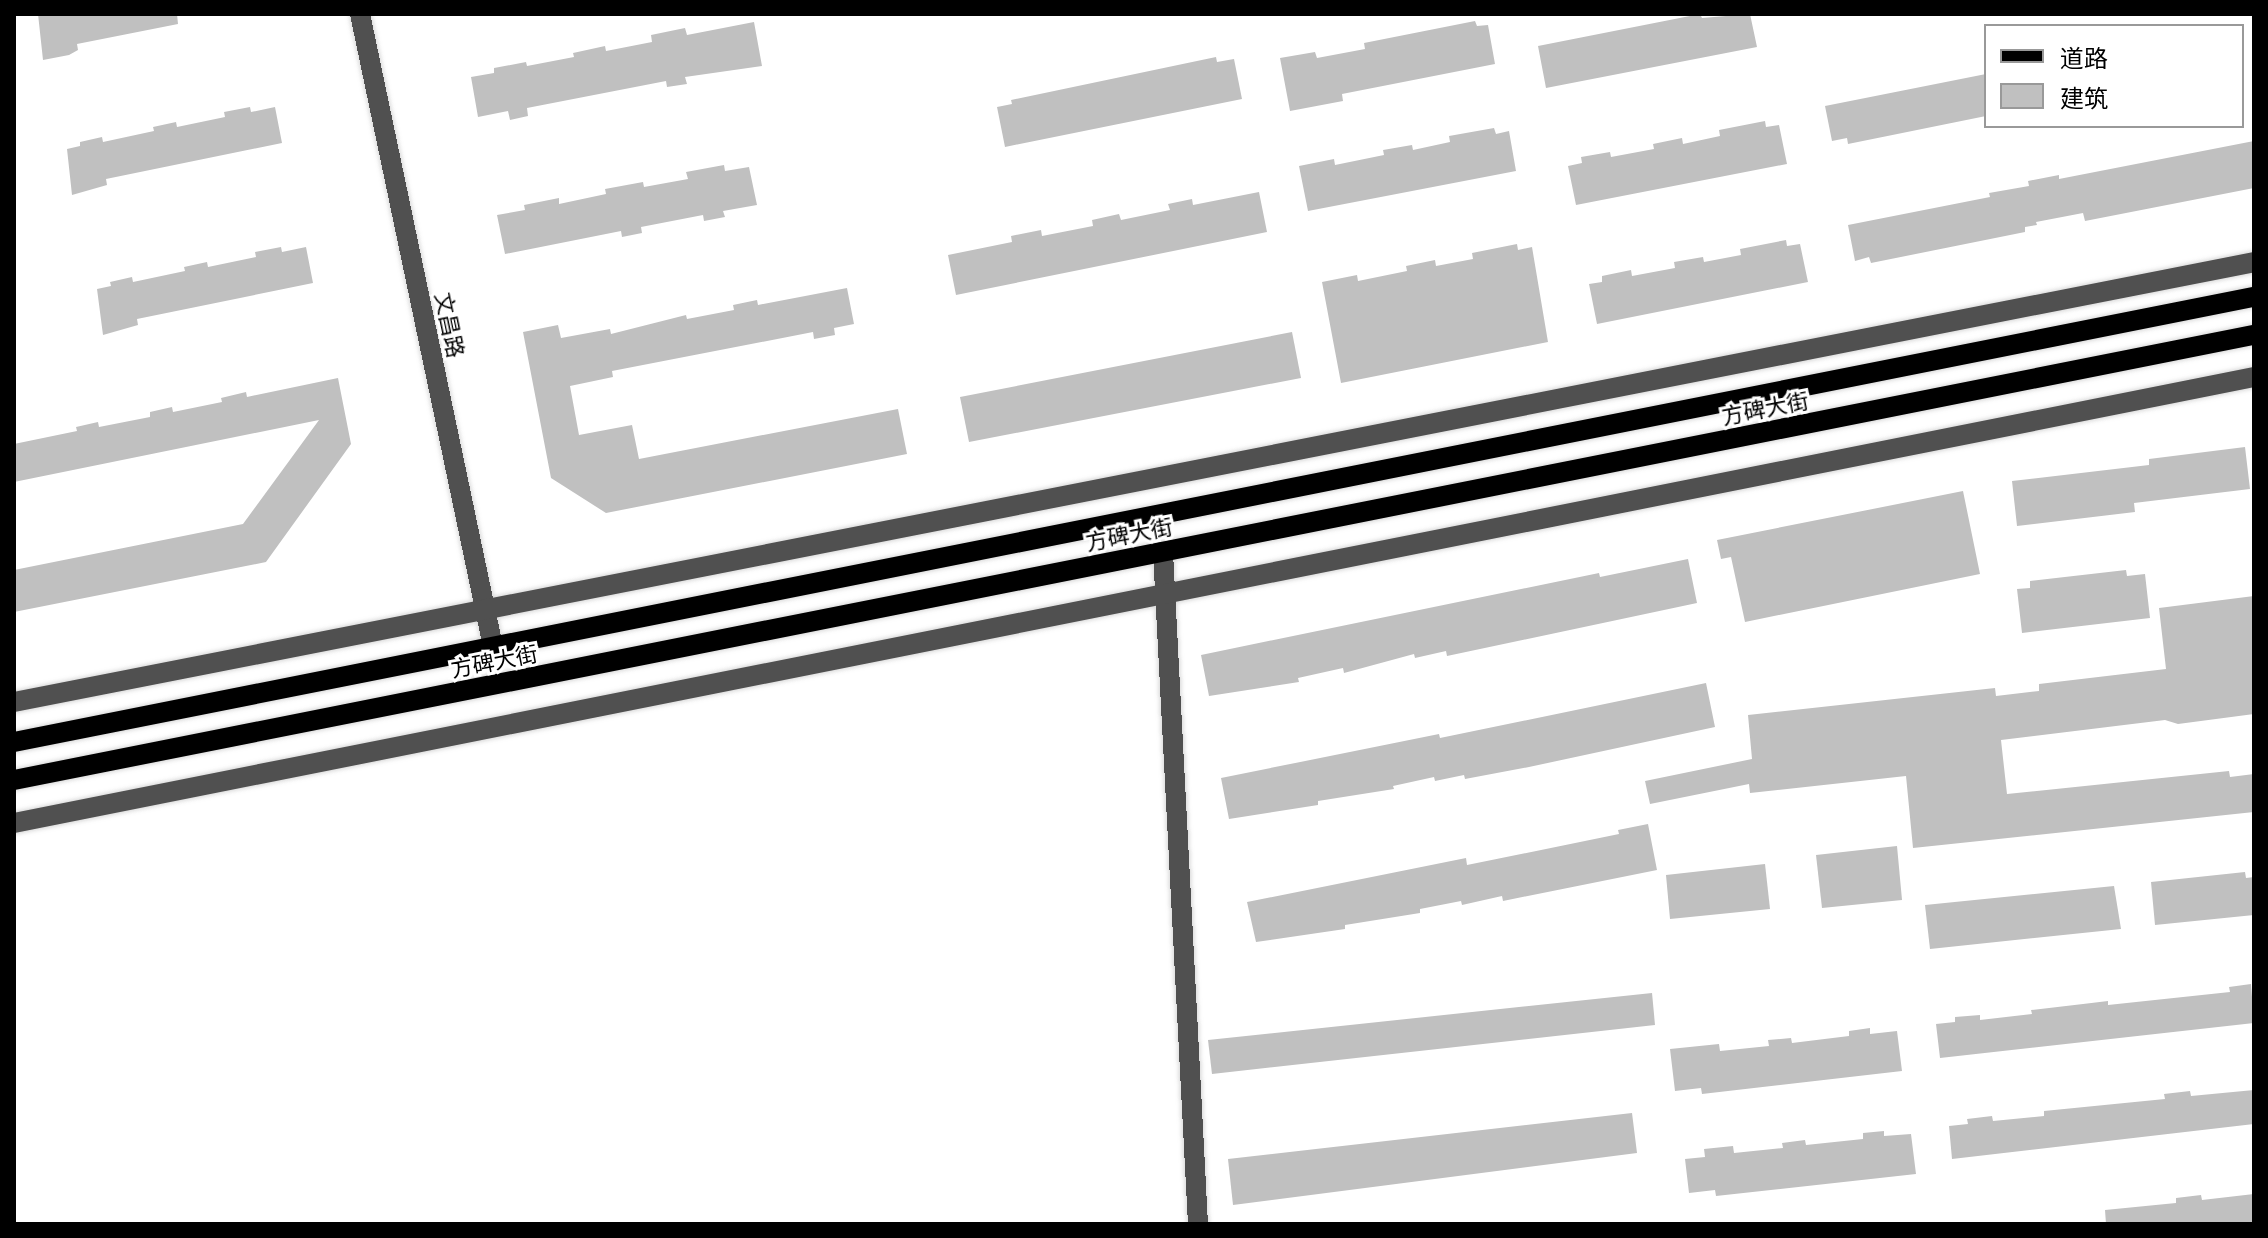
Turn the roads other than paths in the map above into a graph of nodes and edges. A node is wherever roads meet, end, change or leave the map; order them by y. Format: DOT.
graph roads {
  1 [pos="360,14"];
  2 [pos="2254,262"];
  3 [pos="2254,297"];
  4 [pos="2254,335"];
  5 [pos="2254,377"];
  6 [pos="1163,552"];
  7 [pos="1165,593"];
  8 [pos="485,609"];
  9 [pos="493,647"];
  10 [pos="14,702"];
  11 [pos="14,742"];
  12 [pos="14,780"];
  13 [pos="14,823"];
  14 [pos="1198,1224"];
  1 -- 8 [label="street, 文昌路"];
  2 -- 8 [label="street"];
  3 -- 9 [label="main road, 方碑大街"];
  4 -- 6 [label="main road, 方碑大街"];
  5 -- 7 [label="street"];
  6 -- 7 [label="street"];
  6 -- 12 [label="main road, 方碑大街"];
  7 -- 13 [label="street"];
  7 -- 14 [label="street"];
  8 -- 9 [label="street, 文昌路"];
  8 -- 10 [label="street"];
  9 -- 11 [label="main road, 方碑大街"];
}
